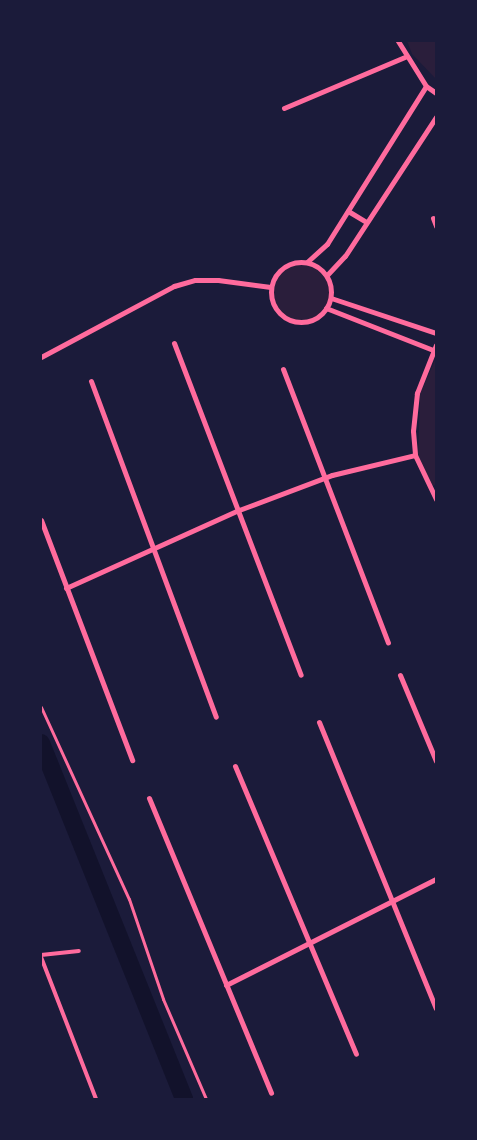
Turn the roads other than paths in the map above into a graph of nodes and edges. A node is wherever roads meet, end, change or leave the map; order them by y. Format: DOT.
graph roads {
  1 [pos="398,41"];
  2 [pos="405,57"];
  3 [pos="426,86"];
  4 [pos="436,92"];
  5 [pos="284,108"];
  6 [pos="436,117"];
  7 [pos="348,211"];
  8 [pos="433,218"];
  9 [pos="366,222"];
  10 [pos="436,226"];
  11 [pos="307,262"];
  12 [pos="326,275"];
  13 [pos="271,287"];
  14 [pos="332,298"];
  15 [pos="326,308"];
  16 [pos="436,333"];
  17 [pos="174,343"];
  18 [pos="434,347"];
  19 [pos="41,357"];
  20 [pos="283,369"];
  21 [pos="91,381"];
  22 [pos="415,455"];
  23 [pos="325,477"];
  24 [pos="436,499"];
  25 [pos="239,510"];
  26 [pos="41,520"];
  27 [pos="154,548"];
  28 [pos="66,588"];
  29 [pos="388,644"];
  30 [pos="400,674"];
  31 [pos="300,675"];
  32 [pos="216,717"];
  33 [pos="319,722"];
  34 [pos="132,760"];
  35 [pos="436,761"];
  36 [pos="235,766"];
  37 [pos="149,798"];
  38 [pos="436,879"];
  39 [pos="392,901"];
  40 [pos="309,943"];
  41 [pos="80,951"];
  42 [pos="41,956"];
  43 [pos="226,985"];
  44 [pos="436,1008"];
  45 [pos="356,1054"];
  46 [pos="271,1093"];
  47 [pos="96,1099"];
  1 -- 2 [label="street"];
  2 -- 3 [label="street"];
  2 -- 5 [label="street"];
  3 -- 4 [label="street"];
  3 -- 7 [label="street"];
  6 -- 9 [label="street"];
  7 -- 9 [label="street"];
  7 -- 11 [label="street"];
  8 -- 10 [label="street"];
  9 -- 12 [label="street"];
  11 -- 12 [label="street"];
  11 -- 13 [label="street"];
  12 -- 14 [label="street"];
  13 -- 15 [label="street"];
  13 -- 19 [label="street"];
  14 -- 15 [label="street"];
  14 -- 16 [label="street"];
  15 -- 18 [label="street"];
  17 -- 25 [label="street"];
  18 -- 22 [label="street"];
  20 -- 23 [label="street"];
  21 -- 27 [label="street"];
  22 -- 23 [label="street"];
  22 -- 24 [label="street"];
  23 -- 25 [label="street"];
  23 -- 29 [label="street"];
  25 -- 27 [label="street"];
  25 -- 31 [label="street"];
  26 -- 28 [label="street"];
  27 -- 28 [label="street"];
  27 -- 32 [label="street"];
  28 -- 34 [label="street"];
  30 -- 35 [label="street"];
  33 -- 39 [label="street"];
  36 -- 40 [label="street"];
  37 -- 43 [label="street"];
  38 -- 39 [label="street"];
  39 -- 40 [label="street"];
  39 -- 44 [label="street"];
  40 -- 43 [label="street"];
  40 -- 45 [label="street"];
  41 -- 42 [label="lane"];
  42 -- 47 [label="lane"];
  43 -- 46 [label="street"];
}
